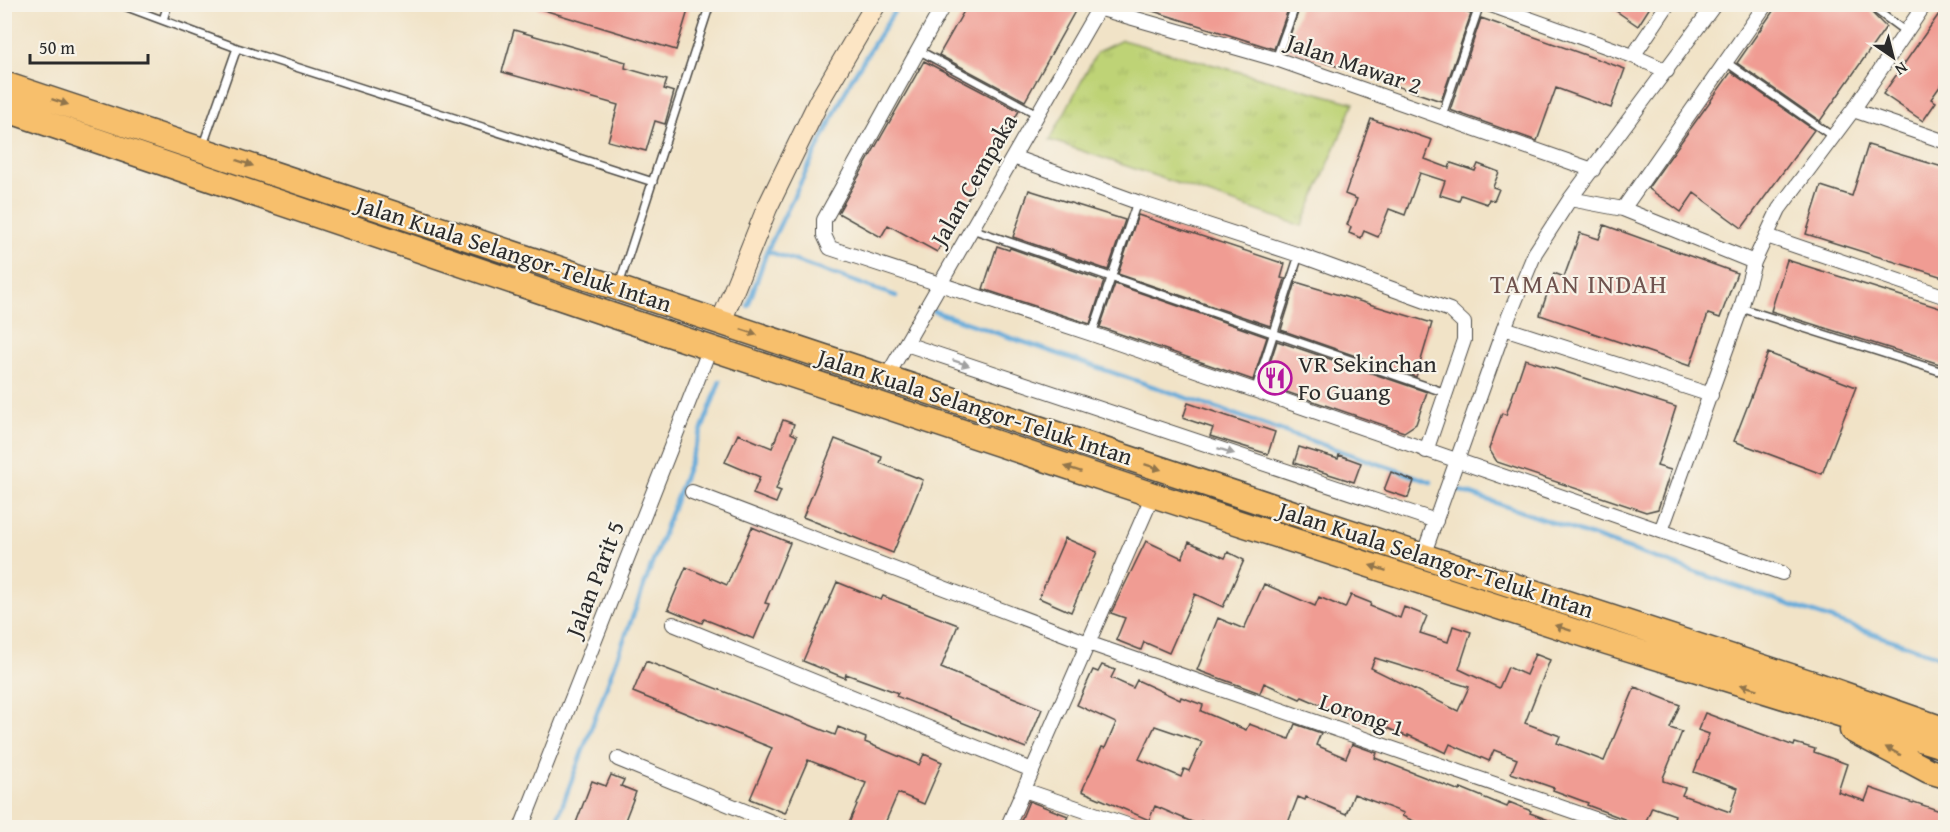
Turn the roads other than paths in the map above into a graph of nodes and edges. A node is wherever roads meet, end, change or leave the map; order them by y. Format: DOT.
graph roads {
  1 [pos="118,4"];
  2 [pos="168,4"];
  3 [pos="710,4"];
  4 [pos="876,4"];
  5 [pos="944,4"];
  6 [pos="1296,4"];
  7 [pos="1480,4"];
  8 [pos="1488,4"];
  9 [pos="1668,4"];
  10 [pos="1715,4"];
  11 [pos="1766,4"];
  12 [pos="1868,4"];
  13 [pos="1925,4"];
  14 [pos="1099,6"];
  15 [pos="1526,10"];
  16 [pos="163,20"];
  17 [pos="1906,32"];
  18 [pos="237,48"];
  19 [pos="917,50"];
  20 [pos="1633,56"];
  21 [pos="1276,59"];
  22 [pos="1725,62"];
  23 [pos="1667,71"];
  24 [pos="4,84"];
  25 [pos="4,109"];
  26 [pos="1853,110"];
  27 [pos="1037,114"];
  28 [pos="1441,118"];
  29 [pos="1832,136"];
  30 [pos="1946,142"];
  31 [pos="201,149"];
  32 [pos="1013,158"];
  33 [pos="1593,170"];
  34 [pos="653,182"];
  35 [pos="1570,198"];
  36 [pos="1137,202"];
  37 [pos="1623,209"];
  38 [pos="972,229"];
  39 [pos="1767,236"];
  40 [pos="1299,255"];
  41 [pos="1754,262"];
  42 [pos="1111,277"];
  43 [pos="621,279"];
  44 [pos="940,284"];
  45 [pos="1946,297"];
  46 [pos="1741,308"];
  47 [pos="721,322"];
  48 [pos="1504,328"];
  49 [pos="1274,333"];
  50 [pos="1092,334"];
  51 [pos="906,344"];
  52 [pos="710,348"];
  53 [pos="1946,373"];
  54 [pos="886,378"];
  55 [pos="1255,391"];
  56 [pos="1446,393"];
  57 [pos="1711,395"];
  58 [pos="1426,451"];
  59 [pos="1458,462"];
  60 [pos="692,492"];
  61 [pos="1153,495"];
  62 [pos="1436,521"];
  63 [pos="1661,531"];
  64 [pos="1423,556"];
  65 [pos="1782,573"];
  66 [pos="673,624"];
  67 [pos="1088,643"];
  68 [pos="1818,685"];
  69 [pos="1805,705"];
  70 [pos="1946,714"];
  71 [pos="1946,730"];
  72 [pos="1946,747"];
  73 [pos="618,759"];
  74 [pos="1032,770"];
  75 [pos="1946,776"];
  76 [pos="1024,790"];
  77 [pos="521,828"];
  78 [pos="786,828"];
  79 [pos="1007,828"];
  80 [pos="1136,828"];
  81 [pos="1621,828"];
  1 -- 16 [label="lane"];
  2 -- 16 [label="lane"];
  3 -- 34 [label="lane"];
  4 -- 47 [label="street"];
  5 -- 19 [label="street"];
  6 -- 21 [label="lane"];
  7 -- 28 [label="lane"];
  8 -- 15 [label="street"];
  9 -- 20 [label="street"];
  10 -- 23 [label="street"];
  11 -- 22 [label="street"];
  12 -- 17 [label="lane"];
  13 -- 17 [label="street"];
  14 -- 21 [label="street, Jalan Mawar 2"];
  14 -- 27 [label="street, Jalan Cempaka"];
  15 -- 20 [label="street"];
  16 -- 18 [label="lane"];
  17 -- 26 [label="street"];
  18 -- 31 [label="lane"];
  18 -- 34 [label="lane"];
  19 -- 27 [label="lane"];
  19 -- 44 [label="street"];
  20 -- 23 [label="street"];
  21 -- 28 [label="street, Jalan Mawar 2"];
  22 -- 29 [label="lane"];
  22 -- 37 [label="street"];
  23 -- 33 [label="street"];
  24 -- 31 [label="highway, Jalan Kuala Selangor-Teluk Intan, one-way"];
  25 -- 52 [label="highway, Jalan Kuala Selangor-Teluk Intan"];
  26 -- 29 [label="street"];
  26 -- 30 [label="street"];
  27 -- 32 [label="street, Jalan Cempaka"];
  28 -- 33 [label="street, Jalan Mawar 2"];
  29 -- 39 [label="street"];
  31 -- 43 [label="highway, Jalan Kuala Selangor-Teluk Intan, one-way"];
  32 -- 36 [label="street"];
  32 -- 38 [label="street, Jalan Cempaka"];
  33 -- 35 [label="street"];
  34 -- 43 [label="lane"];
  35 -- 37 [label="street"];
  35 -- 48 [label="street"];
  36 -- 40 [label="street"];
  36 -- 42 [label="lane"];
  37 -- 41 [label="street"];
  38 -- 42 [label="lane"];
  38 -- 44 [label="street, Jalan Cempaka"];
  39 -- 41 [label="street"];
  39 -- 45 [label="street"];
  40 -- 49 [label="lane"];
  40 -- 56 [label="street"];
  41 -- 46 [label="street"];
  42 -- 49 [label="lane"];
  42 -- 50 [label="lane"];
  43 -- 47 [label="highway, Jalan Kuala Selangor-Teluk Intan"];
  44 -- 50 [label="street"];
  44 -- 51 [label="street, Jalan Cempaka"];
  46 -- 53 [label="lane"];
  46 -- 57 [label="street"];
  47 -- 54 [label="highway, Jalan Kuala Selangor-Teluk Intan, one-way"];
  48 -- 57 [label="street"];
  48 -- 59 [label="street"];
  49 -- 55 [label="lane"];
  49 -- 56 [label="lane"];
  50 -- 55 [label="street"];
  51 -- 54 [label="street, Jalan Cempaka"];
  51 -- 62 [label="street, one-way"];
  61 -- 52 [label="highway, Jalan Kuala Selangor-Teluk Intan, one-way"];
  52 -- 77 [label="street, Jalan Parit 5"];
  54 -- 64 [label="highway, Jalan Kuala Selangor-Teluk Intan, one-way"];
  55 -- 58 [label="street"];
  56 -- 58 [label="street"];
  57 -- 63 [label="street"];
  58 -- 59 [label="street"];
  59 -- 62 [label="street"];
  59 -- 63 [label="street"];
  60 -- 67 [label="street, Lorong 1"];
  61 -- 67 [label="street"];
  69 -- 61 [label="highway, Jalan Kuala Selangor-Teluk Intan, one-way"];
  62 -- 64 [label="street"];
  63 -- 65 [label="street"];
  64 -- 68 [label="highway, Jalan Kuala Selangor-Teluk Intan"];
  66 -- 74 [label="street"];
  67 -- 74 [label="street"];
  67 -- 81 [label="street, Lorong 1"];
  68 -- 70 [label="highway"];
  68 -- 71 [label="highway, Jalan Kuala Selangor-Teluk Intan"];
  69 -- 72 [label="highway, Jalan Kuala Selangor-Teluk Intan"];
  75 -- 69 [label="highway, one-way"];
  73 -- 78 [label="street"];
  74 -- 76 [label="street"];
  76 -- 79 [label="street"];
  76 -- 80 [label="street"];
}
